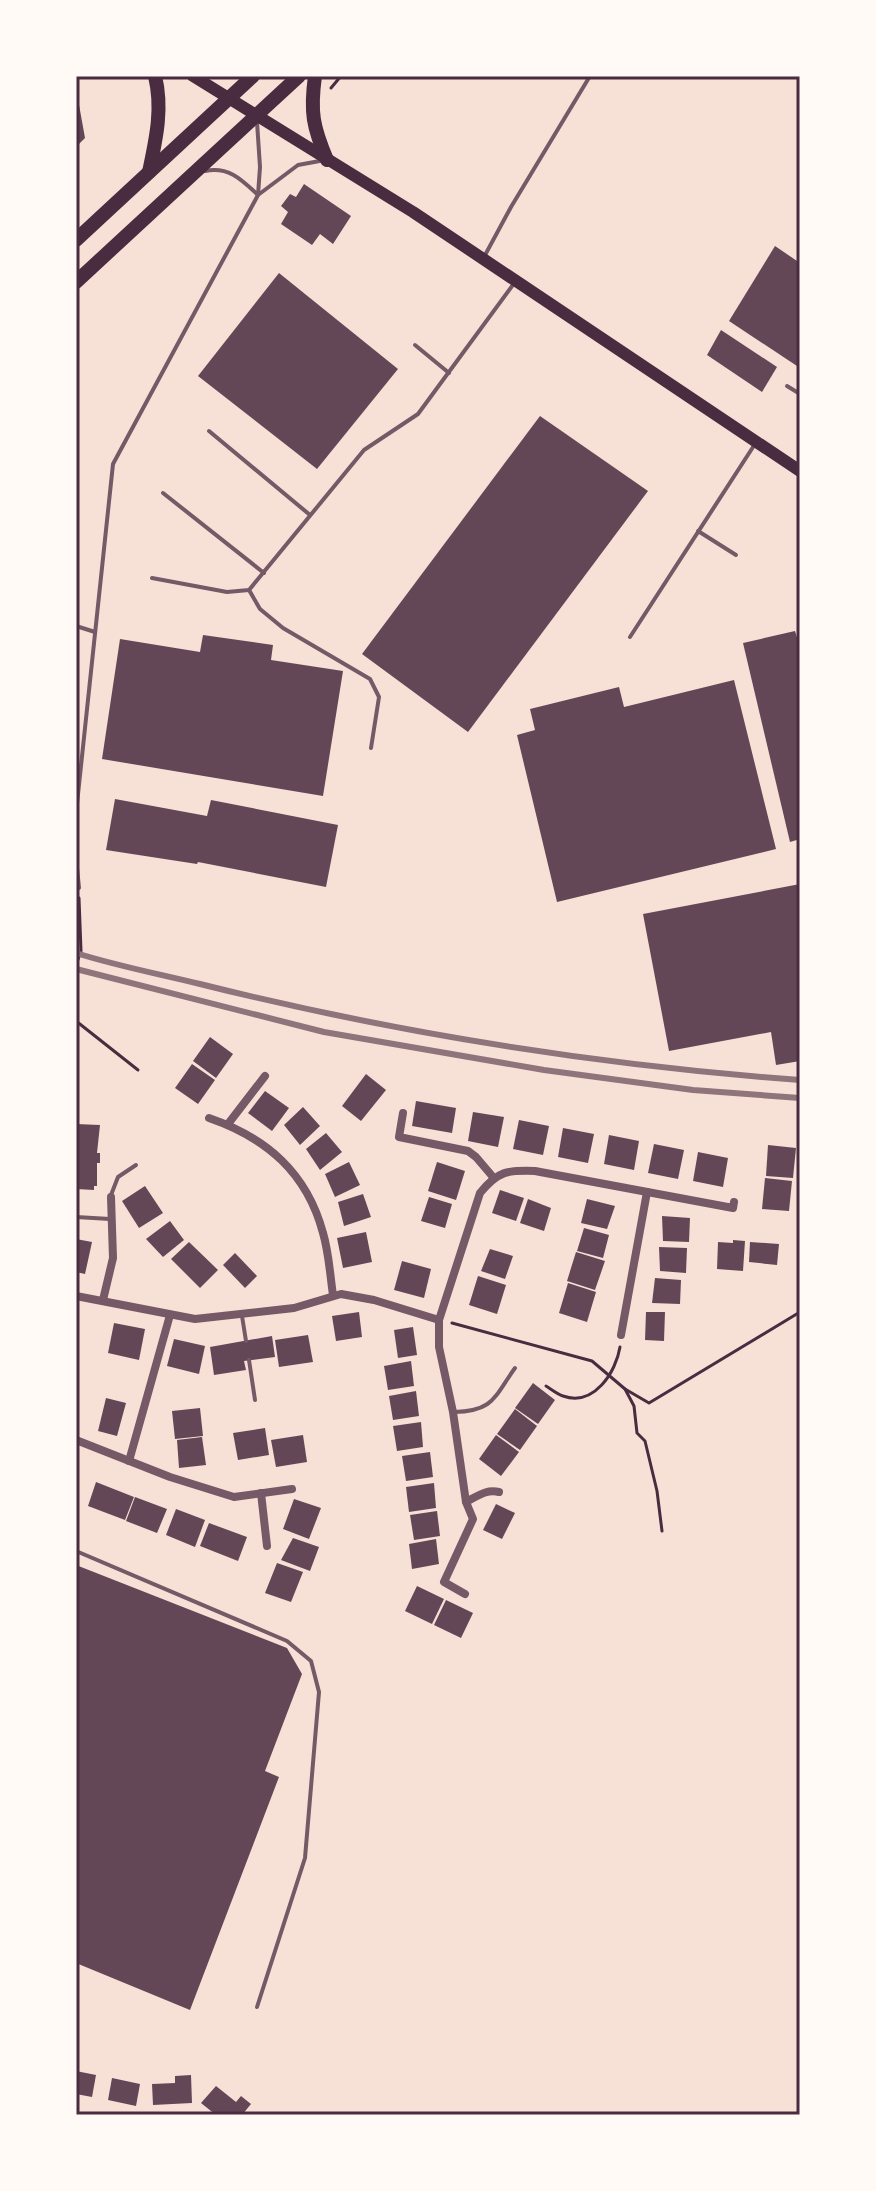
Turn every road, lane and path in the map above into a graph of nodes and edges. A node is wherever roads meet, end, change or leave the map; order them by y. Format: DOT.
graph roads {
  1 [pos="155,76"];
  2 [pos="193,76"];
  3 [pos="253,76"];
  4 [pos="299,76"];
  5 [pos="315,76"];
  6 [pos="590,76"];
  7 [pos="229,98"];
  8 [pos="257,115"];
  9 [pos="327,160"];
  10 [pos="149,172"];
  11 [pos="195,173"];
  12 [pos="258,195"];
  13 [pos="76,240"];
  14 [pos="483,259"];
  15 [pos="516,280"];
  16 [pos="76,282"];
  17 [pos="415,345"];
  18 [pos="449,373"];
  19 [pos="787,386"];
  20 [pos="800,394"];
  21 [pos="209,431"];
  22 [pos="756,442"];
  23 [pos="800,471"];
  24 [pos="163,493"];
  25 [pos="310,515"];
  26 [pos="698,531"];
  27 [pos="736,555"];
  28 [pos="264,573"];
  29 [pos="152,578"];
  30 [pos="249,590"];
  31 [pos="76,626"];
  32 [pos="95,632"];
  33 [pos="630,637"];
  34 [pos="371,748"];
  35 [pos="78,773"];
  36 [pos="76,813"];
  37 [pos="76,858"];
  38 [pos="79,888"];
  39 [pos="76,965"];
  40 [pos="76,1021"];
  41 [pos="138,1070"];
  42 [pos="265,1076"];
  43 [pos="403,1113"];
  44 [pos="209,1118"];
  45 [pos="228,1124"];
  46 [pos="136,1165"];
  47 [pos="493,1177"];
  48 [pos="647,1192"];
  49 [pos="111,1197"];
  50 [pos="734,1202"];
  51 [pos="76,1217"];
  52 [pos="112,1220"];
  53 [pos="333,1295"];
  54 [pos="76,1296"];
  55 [pos="103,1300"];
  56 [pos="800,1312"];
  57 [pos="170,1315"];
  58 [pos="242,1316"];
  59 [pos="439,1320"];
  60 [pos="621,1335"];
  61 [pos="246,1341"];
  62 [pos="249,1360"];
  63 [pos="515,1368"];
  64 [pos="546,1386"];
  65 [pos="625,1389"];
  66 [pos="255,1400"];
  67 [pos="453,1412"];
  68 [pos="76,1440"];
  69 [pos="129,1461"];
  70 [pos="292,1489"];
  71 [pos="499,1492"];
  72 [pos="261,1493"];
  73 [pos="466,1502"];
  74 [pos="662,1531"];
  75 [pos="267,1546"];
  76 [pos="76,1551"];
  77 [pos="465,1594"];
  78 [pos="257,2007"];
  1 -- 10 [label="highway"];
  2 -- 7 [label="main road"];
  3 -- 7 [label="highway"];
  4 -- 8 [label="highway"];
  5 -- 9 [label="highway"];
  6 -- 14 [label="lane"];
  7 -- 8 [label="main road"];
  7 -- 10 [label="highway"];
  8 -- 9 [label="main road"];
  8 -- 11 [label="highway"];
  8 -- 12 [label="lane"];
  9 -- 12 [label="lane"];
  9 -- 14 [label="main road"];
  10 -- 13 [label="highway"];
  11 -- 12 [label="lane"];
  11 -- 16 [label="highway"];
  12 -- 32 [label="lane"];
  14 -- 15 [label="main road"];
  15 -- 18 [label="lane"];
  15 -- 22 [label="main road"];
  17 -- 18 [label="lane"];
  18 -- 25 [label="lane"];
  19 -- 20 [label="lane"];
  21 -- 25 [label="lane"];
  22 -- 23 [label="main road"];
  22 -- 26 [label="lane"];
  24 -- 28 [label="lane"];
  25 -- 28 [label="lane"];
  26 -- 27 [label="lane"];
  26 -- 33 [label="lane"];
  28 -- 30 [label="lane"];
  29 -- 30 [label="lane"];
  30 -- 34 [label="lane"];
  31 -- 32 [label="lane"];
  32 -- 35 [label="lane"];
  35 -- 36 [label="lane"];
  37 -- 38 [label="lane"];
  38 -- 39 [label="path"];
  40 -- 41 [label="path"];
  42 -- 45 [label="street"];
  43 -- 47 [label="street"];
  44 -- 45 [label="street"];
  45 -- 53 [label="street"];
  46 -- 49 [label="lane"];
  47 -- 48 [label="street"];
  47 -- 59 [label="street"];
  48 -- 50 [label="street"];
  48 -- 60 [label="street"];
  49 -- 52 [label="street"];
  51 -- 52 [label="lane"];
  52 -- 55 [label="street"];
  53 -- 58 [label="street"];
  53 -- 59 [label="street"];
  54 -- 55 [label="street"];
  55 -- 57 [label="street"];
  56 -- 65 [label="path"];
  57 -- 58 [label="street"];
  57 -- 69 [label="street"];
  58 -- 61 [label="lane"];
  59 -- 65 [label="path"];
  59 -- 67 [label="street"];
  60 -- 64 [label="path"];
  62 -- 66 [label="lane"];
  63 -- 67 [label="lane"];
  65 -- 74 [label="path"];
  67 -- 73 [label="street"];
  68 -- 69 [label="street"];
  69 -- 72 [label="street"];
  70 -- 72 [label="street"];
  71 -- 73 [label="street"];
  72 -- 75 [label="street"];
  73 -- 77 [label="street"];
  76 -- 78 [label="lane"];
}
